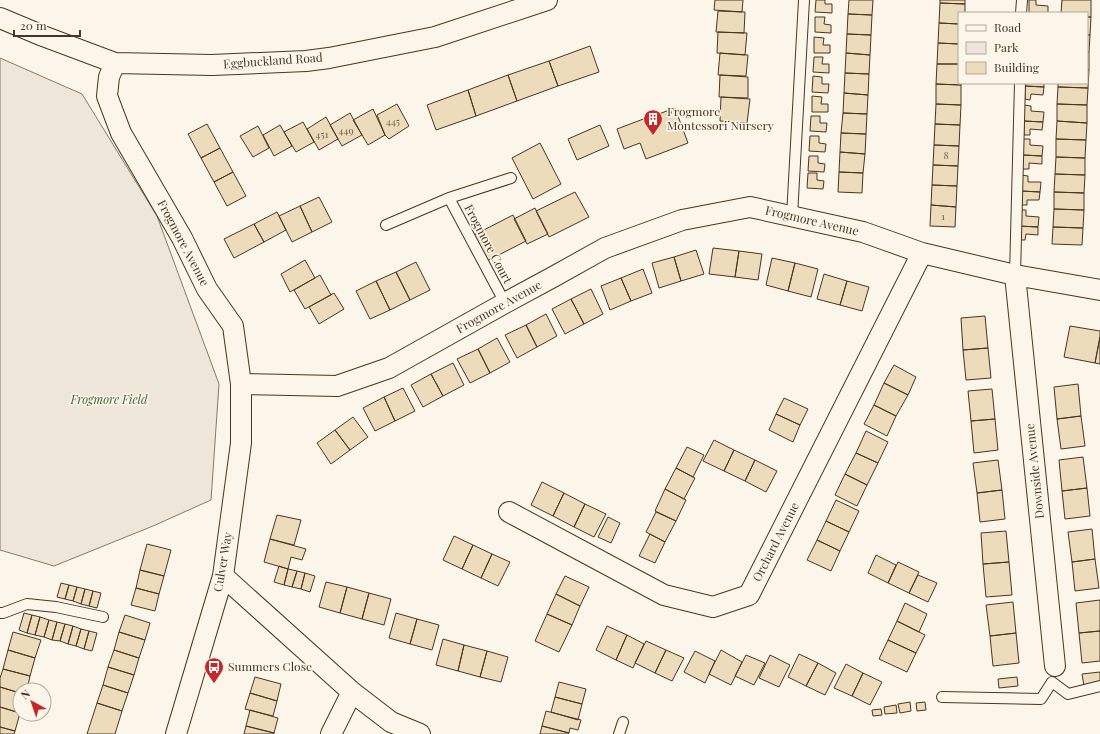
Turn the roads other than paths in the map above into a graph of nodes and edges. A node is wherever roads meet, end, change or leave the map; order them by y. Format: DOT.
graph roads {
  1 [pos="547,0"];
  2 [pos="804,0"];
  3 [pos="1022,0"];
  4 [pos="1021,12"];
  5 [pos="0,18"];
  6 [pos="115,63"];
  7 [pos="1020,84"];
  8 [pos="511,178"];
  9 [pos="449,198"];
  10 [pos="792,216"];
  11 [pos="386,225"];
  12 [pos="922,252"];
  13 [pos="1015,275"];
  14 [pos="1100,290"];
  15 [pos="505,302"];
  16 [pos="242,384"];
  17 [pos="509,512"];
  18 [pos="223,576"];
  19 [pos="0,613"];
  20 [pos="103,617"];
  21 [pos="1054,674"];
  22 [pos="1100,686"];
  23 [pos="352,692"];
  24 [pos="942,697"];
  25 [pos="623,722"];
  26 [pos="176,734"];
  27 [pos="331,734"];
  28 [pos="420,734"];
  29 [pos="619,734"];
  1 -- 6 [label="street, Eggbuckland Road"];
  2 -- 10 [label="lane"];
  3 -- 4 [label="lane"];
  5 -- 6 [label="street, Eggbuckland Road"];
  6 -- 16 [label="street, Frogmore Avenue"];
  7 -- 13 [label="lane"];
  8 -- 9 [label="lane, Frogmore Court"];
  9 -- 11 [label="lane, Frogmore Court"];
  9 -- 15 [label="lane, Frogmore Court"];
  10 -- 12 [label="street, Frogmore Avenue"];
  10 -- 15 [label="street, Frogmore Avenue"];
  12 -- 13 [label="street, Frogmore Avenue"];
  12 -- 17 [label="street, Orchard Avenue"];
  13 -- 14 [label="street, Frogmore Avenue"];
  13 -- 21 [label="street, Downside Avenue"];
  15 -- 16 [label="street, Frogmore Avenue"];
  16 -- 18 [label="street, Culver Way"];
  18 -- 23 [label="street"];
  18 -- 26 [label="street, Culver Way"];
  19 -- 20 [label="lane"];
  21 -- 22 [label="lane"];
  21 -- 24 [label="lane"];
  23 -- 27 [label="street"];
  23 -- 28 [label="street"];
  25 -- 29 [label="lane"];
}
